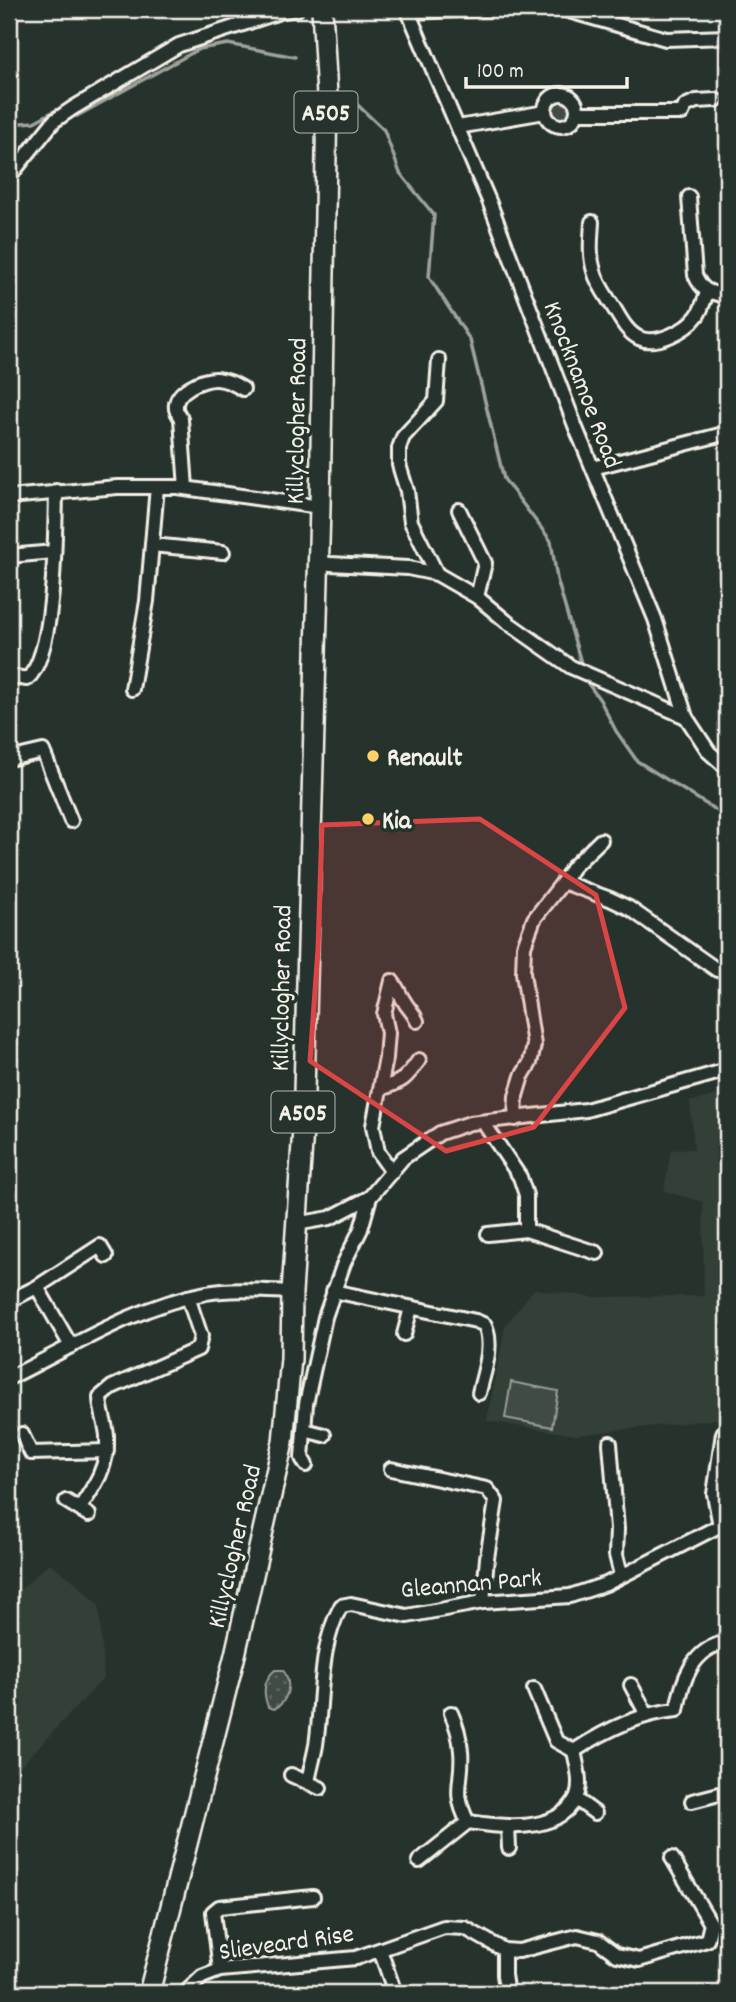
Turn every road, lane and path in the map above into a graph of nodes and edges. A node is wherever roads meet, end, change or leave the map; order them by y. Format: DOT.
graph roads {
  1 [pos="298,9"];
  2 [pos="322,9"];
  3 [pos="489,9"];
  4 [pos="562,9"];
  5 [pos="408,10"];
  6 [pos="727,37"];
  7 [pos="716,100"];
  8 [pos="545,112"];
  9 [pos="578,113"];
  10 [pos="458,127"];
  11 [pos="9,177"];
  12 [pos="689,197"];
  13 [pos="592,222"];
  14 [pos="708,292"];
  15 [pos="727,296"];
  16 [pos="439,360"];
  17 [pos="243,389"];
  18 [pos="727,433"];
  19 [pos="593,468"];
  20 [pos="158,487"];
  21 [pos="186,488"];
  22 [pos="56,491"];
  23 [pos="9,497"];
  24 [pos="320,507"];
  25 [pos="459,510"];
  26 [pos="152,545"];
  27 [pos="54,552"];
  28 [pos="223,552"];
  29 [pos="9,556"];
  30 [pos="317,561"];
  31 [pos="438,574"];
  32 [pos="477,597"];
  33 [pos="9,676"];
  34 [pos="132,689"];
  35 [pos="685,717"];
  36 [pos="9,759"];
  37 [pos="727,768"];
  38 [pos="71,821"];
  39 [pos="601,840"];
  40 [pos="563,882"];
  41 [pos="717,970"];
  42 [pos="417,1021"];
  43 [pos="419,1059"];
  44 [pos="727,1070"];
  45 [pos="380,1089"];
  46 [pos="515,1119"];
  47 [pos="483,1122"];
  48 [pos="392,1171"];
  49 [pos="370,1197"];
  50 [pos="296,1224"];
  51 [pos="526,1230"];
  52 [pos="488,1234"];
  53 [pos="597,1253"];
  54 [pos="106,1256"];
  55 [pos="37,1287"];
  56 [pos="333,1291"];
  57 [pos="292,1292"];
  58 [pos="188,1297"];
  59 [pos="9,1301"];
  60 [pos="411,1308"];
  61 [pos="404,1334"];
  62 [pos="71,1346"];
  63 [pos="9,1378"];
  64 [pos="479,1393"];
  65 [pos="304,1430"];
  66 [pos="723,1433"];
  67 [pos="22,1434"];
  68 [pos="324,1435"];
  69 [pos="610,1443"];
  70 [pos="107,1451"];
  71 [pos="306,1465"];
  72 [pos="391,1469"];
  73 [pos="66,1501"];
  74 [pos="724,1524"];
  75 [pos="621,1575"];
  76 [pos="483,1602"];
  77 [pos="727,1642"];
  78 [pos="631,1685"];
  79 [pos="534,1689"];
  80 [pos="451,1713"];
  81 [pos="647,1715"];
  82 [pos="574,1751"];
  83 [pos="291,1775"];
  84 [pos="727,1792"];
  85 [pos="576,1799"];
  86 [pos="692,1801"];
  87 [pos="595,1813"];
  88 [pos="468,1822"];
  89 [pos="508,1826"];
  90 [pos="509,1848"];
  91 [pos="672,1858"];
  92 [pos="419,1861"];
  93 [pos="313,1897"];
  94 [pos="380,1950"];
  95 [pos="504,1950"];
  96 [pos="220,1970"];
  97 [pos="149,1993"];
  98 [pos="185,1993"];
  99 [pos="395,1993"];
  100 [pos="507,1993"];
  1 -- 11 [label="street"];
  2 -- 24 [label="highway, Killyclogher Road / A505"];
  3 -- 5 [label="street"];
  4 -- 6 [label="street"];
  5 -- 10 [label="street, Knocknamoe Road"];
  7 -- 9 [label="street"];
  8 -- 9 [label="street"];
  8 -- 9 [label="street"];
  8 -- 10 [label="street"];
  10 -- 19 [label="street, Knocknamoe Road"];
  12 -- 14 [label="street"];
  13 -- 14 [label="street"];
  14 -- 15 [label="street"];
  16 -- 31 [label="street"];
  17 -- 21 [label="street"];
  18 -- 19 [label="street"];
  19 -- 35 [label="street, Knocknamoe Road"];
  20 -- 21 [label="street"];
  20 -- 22 [label="street"];
  20 -- 26 [label="street"];
  21 -- 24 [label="street"];
  22 -- 23 [label="street"];
  22 -- 27 [label="street"];
  24 -- 30 [label="highway, Killyclogher Road / A505"];
  25 -- 32 [label="street"];
  26 -- 28 [label="street"];
  26 -- 34 [label="street"];
  27 -- 29 [label="street"];
  27 -- 33 [label="street"];
  30 -- 31 [label="street"];
  30 -- 50 [label="highway, Killyclogher Road / A505"];
  31 -- 32 [label="street"];
  32 -- 35 [label="street"];
  35 -- 37 [label="street, Knocknamoe Road"];
  36 -- 38 [label="street"];
  39 -- 40 [label="street"];
  40 -- 41 [label="street"];
  40 -- 46 [label="street"];
  42 -- 45 [label="street"];
  43 -- 45 [label="street"];
  44 -- 46 [label="street"];
  45 -- 48 [label="street"];
  46 -- 47 [label="street"];
  47 -- 48 [label="street"];
  47 -- 51 [label="street"];
  48 -- 49 [label="street"];
  49 -- 50 [label="street"];
  49 -- 56 [label="street"];
  50 -- 57 [label="highway, Killyclogher Road / A505"];
  51 -- 52 [label="street"];
  51 -- 53 [label="street"];
  54 -- 55 [label="street"];
  55 -- 59 [label="street"];
  55 -- 62 [label="street"];
  56 -- 60 [label="street"];
  56 -- 65 [label="street"];
  57 -- 58 [label="street"];
  57 -- 97 [label="highway, Killyclogher Road / A505"];
  58 -- 62 [label="street"];
  58 -- 70 [label="street"];
  60 -- 61 [label="street"];
  60 -- 64 [label="street"];
  62 -- 63 [label="street"];
  65 -- 68 [label="street"];
  65 -- 71 [label="street"];
  66 -- 74 [label="street"];
  67 -- 70 [label="street"];
  69 -- 75 [label="street"];
  70 -- 73 [label="street"];
  72 -- 76 [label="street"];
  74 -- 75 [label="street, Gleannan Park"];
  75 -- 76 [label="street, Gleannan Park"];
  76 -- 83 [label="street, Gleannan Park"];
  77 -- 81 [label="street"];
  78 -- 81 [label="street"];
  79 -- 82 [label="street"];
  80 -- 88 [label="street"];
  81 -- 82 [label="street"];
  82 -- 85 [label="street"];
  84 -- 86 [label="street"];
  85 -- 87 [label="street"];
  85 -- 89 [label="street"];
  88 -- 89 [label="street"];
  88 -- 92 [label="street"];
  89 -- 90 [label="street"];
  91 -- 95 [label="street"];
  93 -- 96 [label="street"];
  94 -- 95 [label="street, Slieveard Rise"];
  94 -- 96 [label="street, Slieveard Rise"];
  94 -- 99 [label="street"];
  95 -- 100 [label="street"];
  96 -- 98 [label="street, Slieveard Rise"];
}
